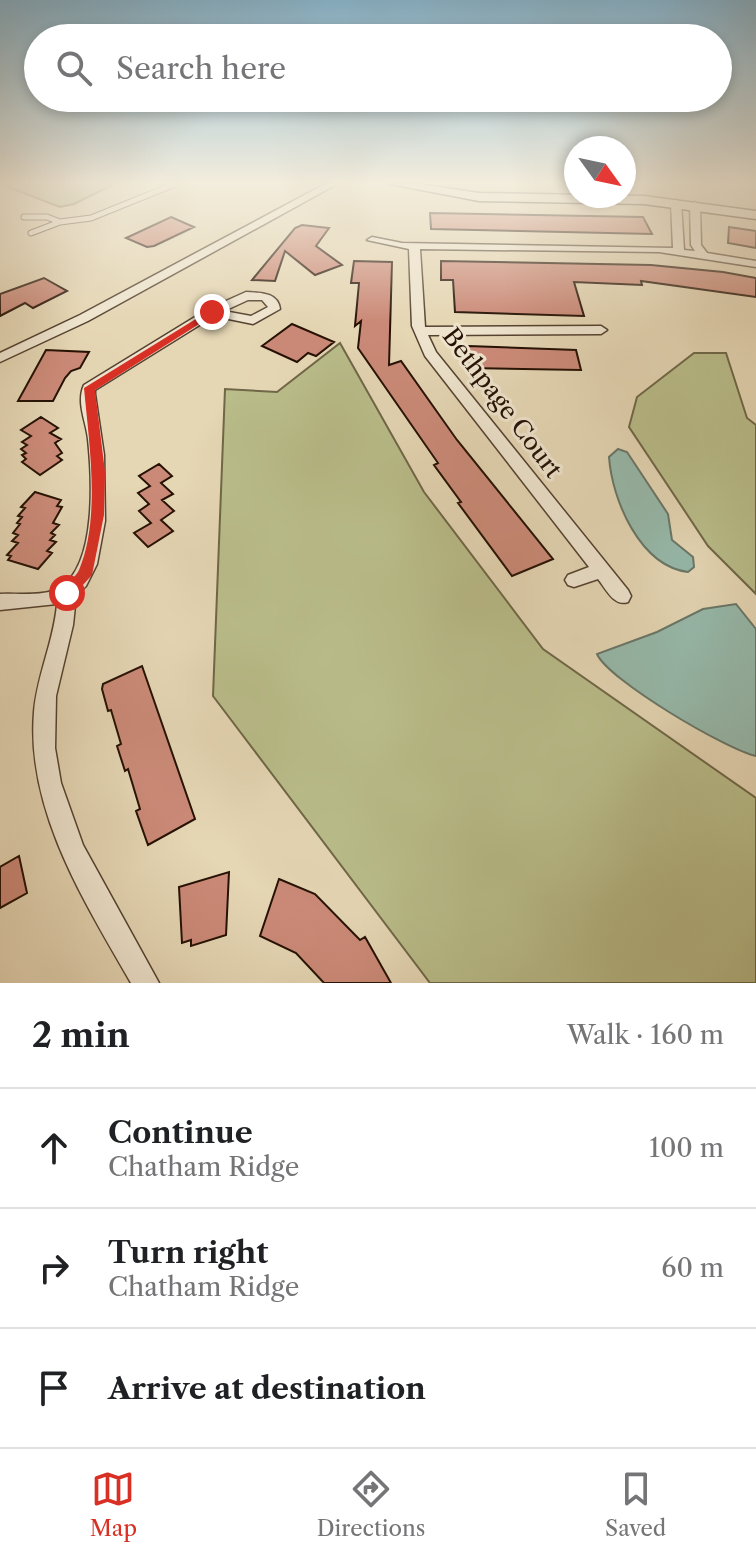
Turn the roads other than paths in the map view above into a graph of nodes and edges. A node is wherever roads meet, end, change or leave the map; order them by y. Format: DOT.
graph roads {
  1 [pos="39,230"];
  2 [pos="247,230"];
  3 [pos="678,230"];
  4 [pos="696,230"];
  5 [pos="31,233"];
  6 [pos="372,240"];
  7 [pos="414,246"];
  8 [pos="679,251"];
  9 [pos="702,254"];
  10 [pos="756,264"];
  11 [pos="212,312"];
  12 [pos="601,330"];
  13 [pos="419,331"];
  14 [pos="0,358"];
  15 [pos="601,570"];
  16 [pos="574,580"];
  17 [pos="67,593"];
  18 [pos="622,596"];
  19 [pos="0,602"];
  20 [pos="146,983"];
  1 -- 5 [label="lane"];
  2 -- 14 [label="street"];
  3 -- 8 [label="street"];
  4 -- 9 [label="street"];
  6 -- 7 [label="street"];
  7 -- 8 [label="street"];
  7 -- 13 [label="street, Bethpage Court"];
  8 -- 9 [label="street"];
  9 -- 10 [label="street"];
  11 -- 17 [label="street"];
  12 -- 13 [label="street"];
  13 -- 15 [label="street, Bethpage Court"];
  15 -- 16 [label="street"];
  15 -- 18 [label="street, Bethpage Court"];
  17 -- 19 [label="street"];
  17 -- 20 [label="street"];
}
